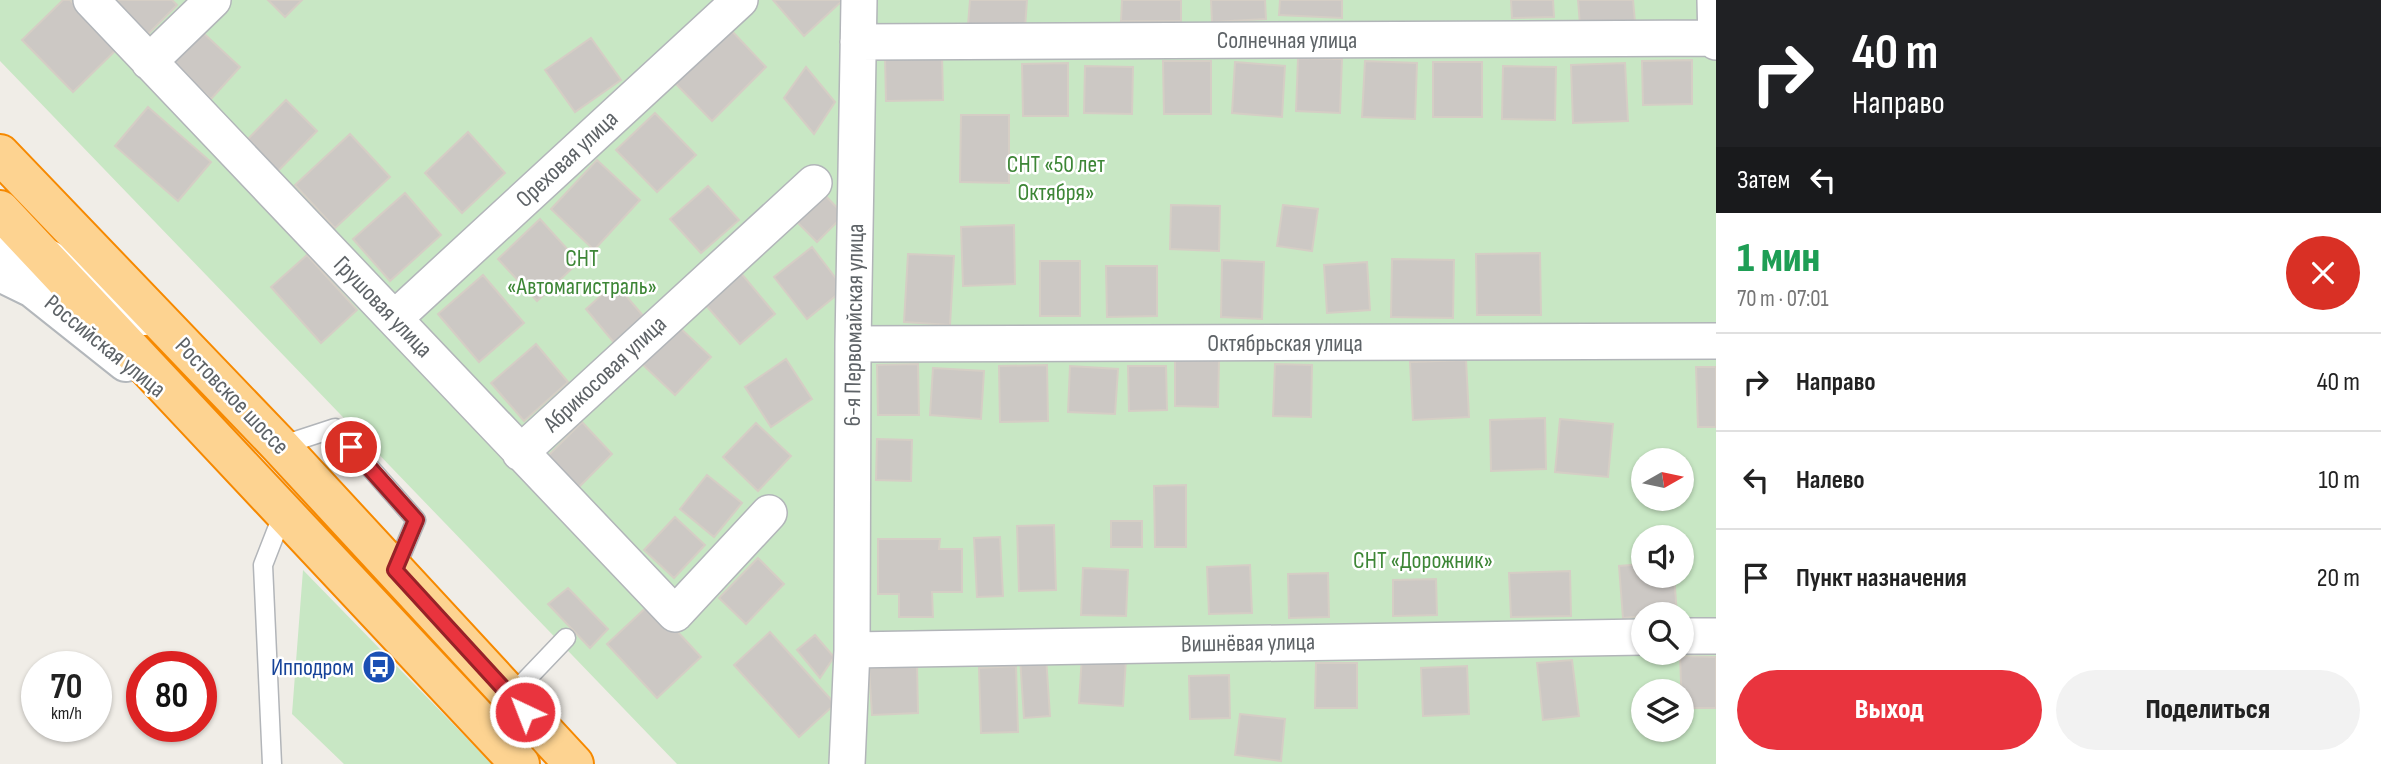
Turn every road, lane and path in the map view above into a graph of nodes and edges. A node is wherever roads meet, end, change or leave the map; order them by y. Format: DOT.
graph roads {
  1 [pos="91,0"];
  2 [pos="213,0"];
  3 [pos="740,0"];
  4 [pos="859,0"];
  5 [pos="1715,0"];
  6 [pos="1716,39"];
  7 [pos="859,42"];
  8 [pos="149,62"];
  9 [pos="0,155"];
  10 [pos="814,183"];
  11 [pos="0,210"];
  12 [pos="0,243"];
  13 [pos="46,258"];
  14 [pos="0,272"];
  15 [pos="395,318"];
  16 [pos="173,334"];
  17 [pos="1716,341"];
  18 [pos="853,344"];
  19 [pos="206,428"];
  20 [pos="280,446"];
  21 [pos="520,453"];
  22 [pos="284,511"];
  23 [pos="769,513"];
  24 [pos="395,570"];
  25 [pos="1694,636"];
  26 [pos="1716,636"];
  27 [pos="1631,637"];
  28 [pos="566,638"];
  29 [pos="852,650"];
  30 [pos="508,694"];
  31 [pos="272,764"];
  32 [pos="520,764"];
  33 [pos="574,764"];
  34 [pos="847,764"];
  1 -- 8 [label="street, Грушовая улица"];
  2 -- 8 [label="street"];
  3 -- 15 [label="street, Ореховая улица"];
  4 -- 7 [label="street, 6-я Первомайская улица"];
  5 -- 6 [label="street"];
  6 -- 7 [label="street, Солнечная улица"];
  7 -- 18 [label="street, 6-я Первомайская улица"];
  8 -- 15 [label="street, Грушовая улица"];
  9 -- 16 [label="highway, Ростовское шоссе"];
  10 -- 21 [label="street, Абрикосовая улица"];
  11 -- 13 [label="highway, Ростовское шоссе"];
  12 -- 13 [label="main road"];
  13 -- 16 [label="main road"];
  13 -- 19 [label="highway, Ростовское шоссе"];
  14 -- 19 [label="main road, Российская улица"];
  15 -- 21 [label="street, Грушовая улица"];
  16 -- 20 [label="highway, Ростовское шоссе"];
  17 -- 18 [label="street, Октябрьская улица"];
  18 -- 29 [label="street, 6-я Первомайская улица"];
  19 -- 22 [label="highway, Ростовское шоссе"];
  20 -- 24 [label="highway, Ростовское шоссе"];
  20 -- 24 [label="lane"];
  21 -- 23 [label="street, Грушовая улица"];
  22 -- 31 [label="lane"];
  22 -- 32 [label="highway, Ростовское шоссе"];
  24 -- 30 [label="highway, Ростовское шоссе"];
  25 -- 26 [label="street"];
  27 -- 29 [label="street, Вишнёвая улица"];
  28 -- 30 [label="lane"];
  29 -- 34 [label="street, 6-я Первомайская улица"];
  30 -- 33 [label="highway, Ростовское шоссе"];
}
